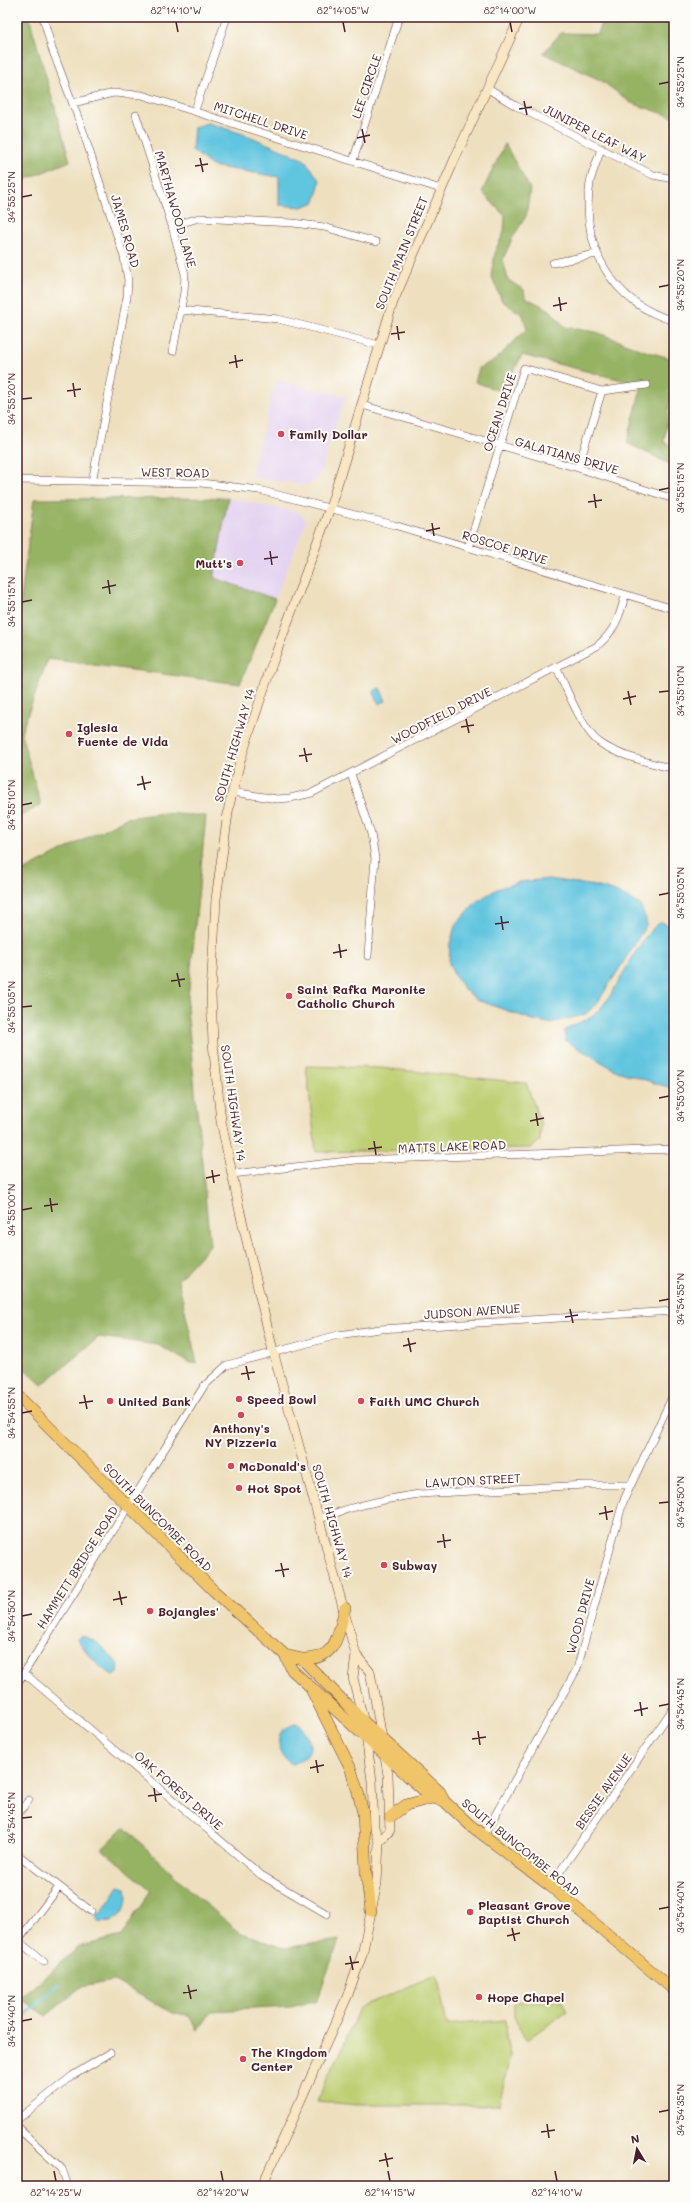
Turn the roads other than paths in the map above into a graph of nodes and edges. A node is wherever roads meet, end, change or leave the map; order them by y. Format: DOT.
graph roads {
  1 [pos="43,17"];
  2 [pos="227,17"];
  3 [pos="399,17"];
  4 [pos="520,17"];
  5 [pos="488,89"];
  6 [pos="73,103"];
  7 [pos="195,110"];
  8 [pos="136,114"];
  9 [pos="601,148"];
  10 [pos="353,161"];
  11 [pos="674,178"];
  12 [pos="441,189"];
  13 [pos="172,226"];
  14 [pos="376,242"];
  15 [pos="596,254"];
  16 [pos="553,264"];
  17 [pos="180,310"];
  18 [pos="674,322"];
  19 [pos="379,345"];
  20 [pos="173,351"];
  21 [pos="647,385"];
  22 [pos="602,391"];
  23 [pos="362,405"];
  24 [pos="499,447"];
  25 [pos="578,468"];
  26 [pos="17,480"];
  27 [pos="92,482"];
  28 [pos="674,499"];
  29 [pos="330,508"];
  30 [pos="468,548"];
  31 [pos="625,595"];
  32 [pos="674,609"];
  33 [pos="557,668"];
  34 [pos="674,769"];
  35 [pos="351,774"];
  36 [pos="233,792"];
  37 [pos="368,956"];
  38 [pos="674,1149"];
  39 [pos="232,1174"];
  40 [pos="674,1311"];
  41 [pos="273,1351"];
  42 [pos="674,1393"];
  43 [pos="17,1395"];
  44 [pos="630,1485"];
  45 [pos="128,1506"];
  46 [pos="320,1519"];
  47 [pos="345,1608"];
  48 [pos="285,1655"];
  49 [pos="356,1655"];
  50 [pos="302,1659"];
  51 [pos="24,1672"];
  52 [pos="17,1684"];
  53 [pos="309,1686"];
  54 [pos="674,1707"];
  55 [pos="363,1721"];
  56 [pos="366,1737"];
  57 [pos="382,1738"];
  58 [pos="385,1755"];
  59 [pos="432,1798"];
  60 [pos="29,1800"];
  61 [pos="444,1801"];
  62 [pos="17,1815"];
  63 [pos="390,1817"];
  64 [pos="484,1835"];
  65 [pos="379,1842"];
  66 [pos="17,1854"];
  67 [pos="550,1886"];
  68 [pos="59,1888"];
  69 [pos="91,1911"];
  70 [pos="371,1911"];
  71 [pos="327,1914"];
  72 [pos="18,1941"];
  73 [pos="44,1962"];
  74 [pos="674,1990"];
  75 [pos="110,2053"];
  76 [pos="17,2120"];
  77 [pos="17,2127"];
  78 [pos="68,2186"];
  79 [pos="262,2186"];
  1 -- 6 [label="street, JAMES ROAD"];
  2 -- 7 [label="street"];
  3 -- 10 [label="street, LEE CIRCLE"];
  4 -- 5 [label="main road, SOUTH MAIN STREET"];
  5 -- 9 [label="street, JUNIPER LEAF WAY"];
  5 -- 12 [label="main road, SOUTH MAIN STREET"];
  6 -- 7 [label="street, MITCHELL DRIVE"];
  6 -- 27 [label="street, JAMES ROAD"];
  7 -- 10 [label="street, MITCHELL DRIVE"];
  8 -- 13 [label="street, MARTHAWOOD LANE"];
  9 -- 11 [label="street, JUNIPER LEAF WAY"];
  9 -- 15 [label="street"];
  10 -- 12 [label="street, MITCHELL DRIVE"];
  12 -- 19 [label="main road, SOUTH MAIN STREET"];
  13 -- 14 [label="street"];
  13 -- 17 [label="street, MARTHAWOOD LANE"];
  15 -- 16 [label="street"];
  15 -- 18 [label="street"];
  17 -- 19 [label="street"];
  17 -- 20 [label="street, MARTHAWOOD LANE"];
  19 -- 23 [label="main road, SOUTH MAIN STREET"];
  21 -- 22 [label="street"];
  22 -- 24 [label="street, OCEAN DRIVE"];
  22 -- 25 [label="street"];
  23 -- 24 [label="street, GALATIANS DRIVE"];
  23 -- 29 [label="main road, SOUTH MAIN STREET"];
  24 -- 25 [label="street, GALATIANS DRIVE"];
  24 -- 30 [label="street, OCEAN DRIVE"];
  25 -- 28 [label="street, GALATIANS DRIVE"];
  26 -- 27 [label="street, WEST ROAD"];
  27 -- 29 [label="street, WEST ROAD"];
  29 -- 30 [label="street, ROSCOE DRIVE"];
  29 -- 36 [label="main road, SOUTH HIGHWAY 14"];
  30 -- 31 [label="street, ROSCOE DRIVE"];
  31 -- 32 [label="street, ROSCOE DRIVE"];
  31 -- 33 [label="street, WOODFIELD DRIVE"];
  33 -- 34 [label="street"];
  33 -- 35 [label="street, WOODFIELD DRIVE"];
  35 -- 36 [label="street, WOODFIELD DRIVE"];
  35 -- 37 [label="street"];
  36 -- 39 [label="main road, SOUTH HIGHWAY 14"];
  38 -- 39 [label="street, MATTS LAKE ROAD"];
  39 -- 41 [label="main road, SOUTH HIGHWAY 14"];
  40 -- 41 [label="street, JUDSON AVENUE"];
  41 -- 45 [label="street, HAMMETT BRIDGE ROAD"];
  41 -- 46 [label="main road, SOUTH HIGHWAY 14"];
  42 -- 44 [label="street, WOOD DRIVE"];
  43 -- 45 [label="main road, SOUTH BUNCOMBE ROAD"];
  44 -- 46 [label="street, LAWTON STREET"];
  44 -- 64 [label="street, WOOD DRIVE"];
  45 -- 48 [label="main road, SOUTH BUNCOMBE ROAD"];
  45 -- 51 [label="street, HAMMETT BRIDGE ROAD"];
  46 -- 47 [label="main road, SOUTH HIGHWAY 14"];
  47 -- 49 [label="main road, SOUTH HIGHWAY 14"];
  47 -- 50 [label="main road"];
  48 -- 50 [label="main road, SOUTH BUNCOMBE ROAD"];
  48 -- 53 [label="main road, SOUTH BUNCOMBE ROAD"];
  49 -- 55 [label="main road, SOUTH HIGHWAY 14"];
  49 -- 57 [label="main road, SOUTH HIGHWAY 14"];
  50 -- 55 [label="main road, SOUTH BUNCOMBE ROAD"];
  51 -- 52 [label="street, HAMMETT BRIDGE ROAD"];
  51 -- 71 [label="street, OAK FOREST DRIVE"];
  53 -- 56 [label="main road, SOUTH BUNCOMBE ROAD"];
  53 -- 70 [label="main road"];
  54 -- 67 [label="street, BESSIE AVENUE"];
  55 -- 56 [label="main road, SOUTH HIGHWAY 14"];
  55 -- 57 [label="main road, SOUTH BUNCOMBE ROAD"];
  56 -- 58 [label="main road, SOUTH BUNCOMBE ROAD"];
  56 -- 65 [label="main road, SOUTH HIGHWAY 14"];
  57 -- 58 [label="main road, SOUTH HIGHWAY 14"];
  57 -- 61 [label="main road, SOUTH BUNCOMBE ROAD"];
  58 -- 59 [label="main road, SOUTH BUNCOMBE ROAD"];
  58 -- 63 [label="main road, SOUTH HIGHWAY 14"];
  59 -- 61 [label="main road, SOUTH BUNCOMBE ROAD"];
  59 -- 63 [label="main road"];
  60 -- 62 [label="street"];
  61 -- 64 [label="main road, SOUTH BUNCOMBE ROAD"];
  63 -- 65 [label="main road, SOUTH HIGHWAY 14"];
  64 -- 67 [label="main road, SOUTH BUNCOMBE ROAD"];
  65 -- 70 [label="main road, SOUTH HIGHWAY 14"];
  66 -- 68 [label="street"];
  67 -- 74 [label="main road, SOUTH BUNCOMBE ROAD"];
  68 -- 69 [label="street"];
  68 -- 72 [label="street"];
  70 -- 79 [label="main road, SOUTH HIGHWAY 14"];
  72 -- 73 [label="street"];
  75 -- 76 [label="street"];
  77 -- 78 [label="street"];
}
